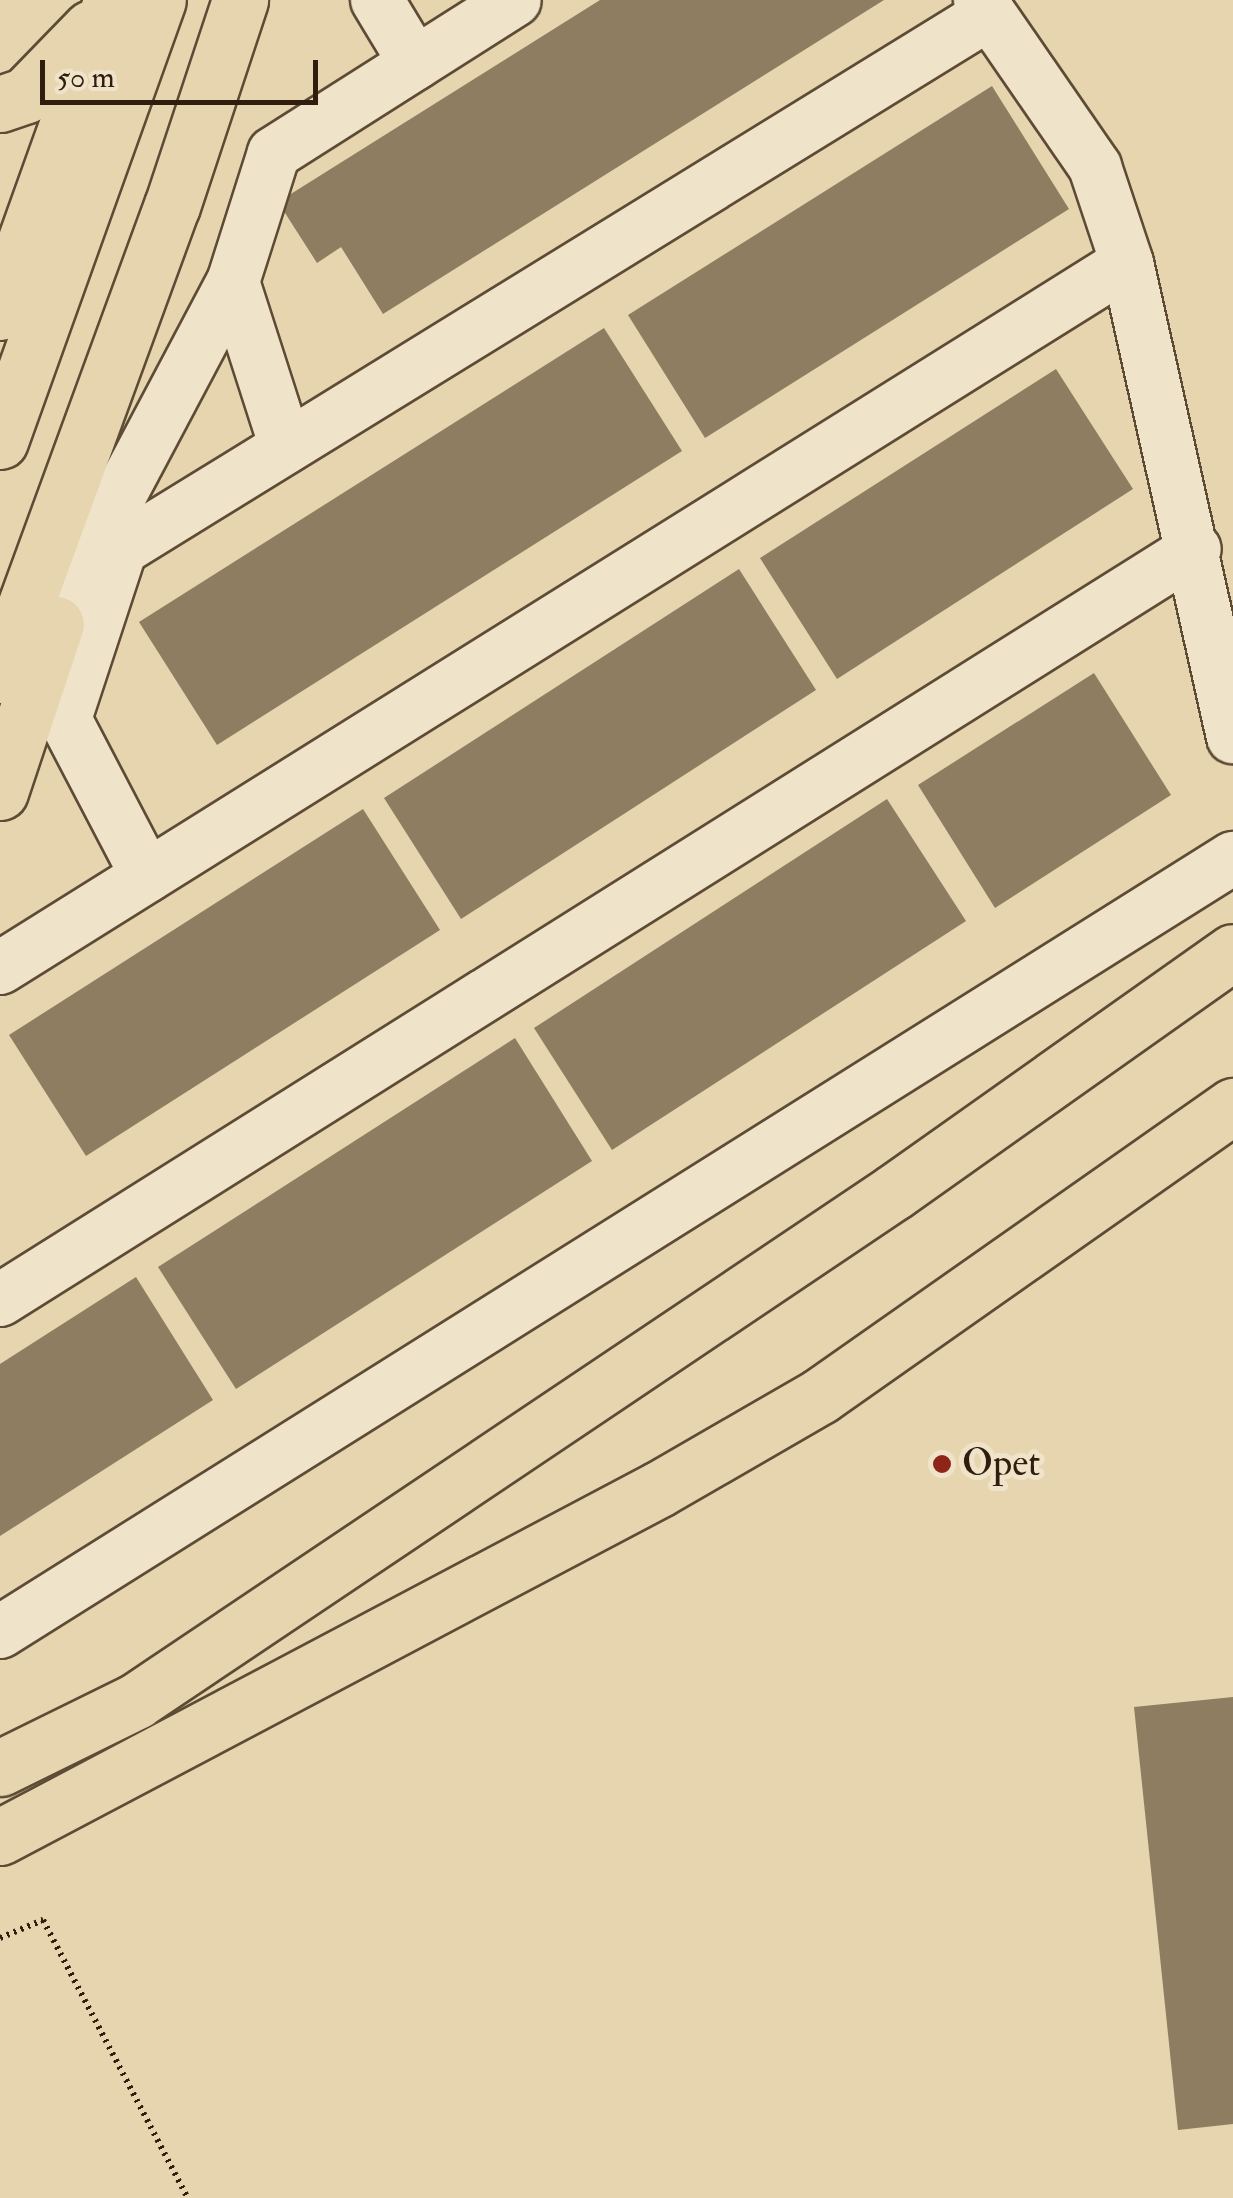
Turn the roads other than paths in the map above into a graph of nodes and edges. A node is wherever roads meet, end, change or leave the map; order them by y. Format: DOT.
graph roads {
  1 [pos="240,0"];
  2 [pos="377,0"];
  3 [pos="515,0"];
  4 [pos="126,2"];
  5 [pos="984,7"];
  6 [pos="415,64"];
  7 [pos="0,104"];
  8 [pos="172,206"];
  9 [pos="1127,264"];
  10 [pos="4,280"];
  11 [pos="233,282"];
  12 [pos="0,441"];
  13 [pos="286,447"];
  14 [pos="1195,549"];
  15 [pos="65,598"];
  16 [pos="0,675"];
  17 [pos="1233,738"];
  18 [pos="0,792"];
  19 [pos="1233,858"];
  20 [pos="147,876"];
  21 [pos="1233,952"];
  22 [pos="0,968"];
  23 [pos="1233,1106"];
  24 [pos="0,1300"];
  25 [pos="0,1632"];
  26 [pos="0,1768"];
  27 [pos="0,1837"];
  1 -- 8 [label="main road"];
  2 -- 6 [label="street"];
  3 -- 6 [label="street"];
  4 -- 7 [label="main road"];
  4 -- 10 [label="main road"];
  4 -- 12 [label="main road"];
  5 -- 9 [label="street"];
  5 -- 13 [label="street"];
  6 -- 11 [label="street"];
  8 -- 15 [label="main road"];
  8 -- 16 [label="main road"];
  9 -- 14 [label="street"];
  9 -- 20 [label="street"];
  11 -- 13 [label="street"];
  11 -- 15 [label="street"];
  13 -- 20 [label="street"];
  14 -- 17 [label="street"];
  14 -- 24 [label="street"];
  15 -- 18 [label="main road"];
  19 -- 25 [label="street"];
  20 -- 22 [label="street"];
  21 -- 26 [label="main road"];
  23 -- 27 [label="main road"];
}
